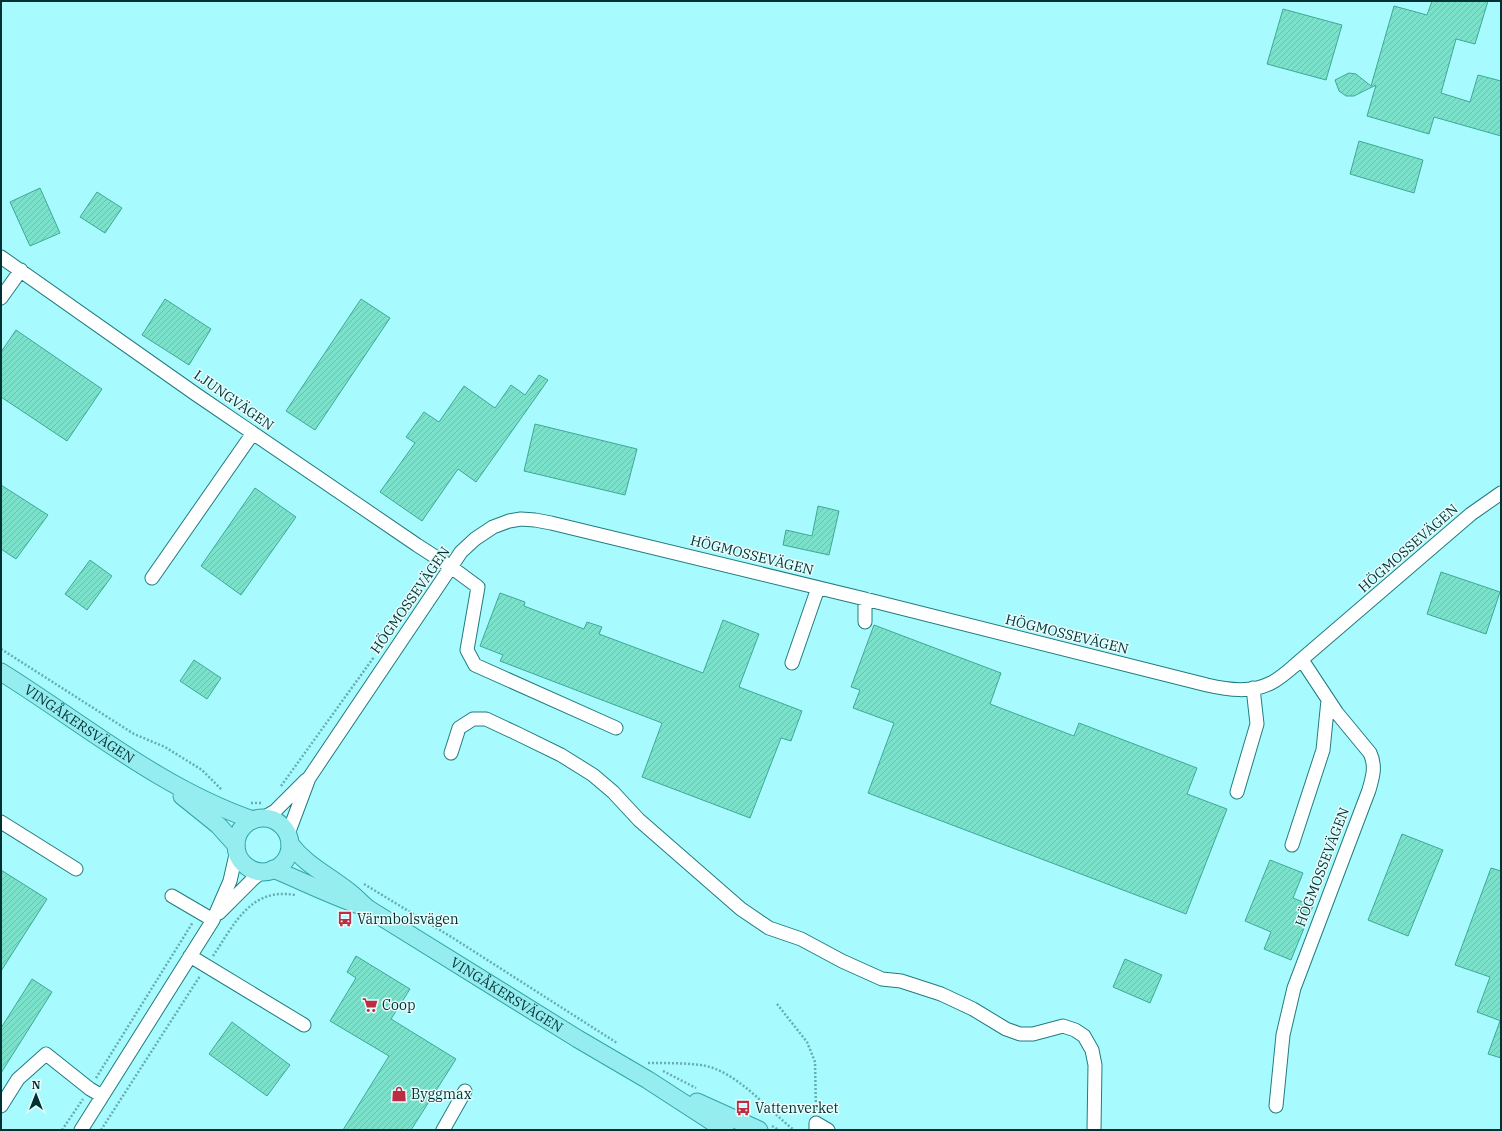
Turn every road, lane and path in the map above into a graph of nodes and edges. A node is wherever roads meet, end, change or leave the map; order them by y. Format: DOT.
graph roads {
  1 [pos="1,257"];
  2 [pos="21,270"];
  3 [pos="1,298"];
  4 [pos="253,433"];
  5 [pos="1501,494"];
  6 [pos="451,567"];
  7 [pos="152,578"];
  8 [pos="818,588"];
  9 [pos="866,599"];
  10 [pos="865,622"];
  11 [pos="1,650"];
  12 [pos="1302,660"];
  13 [pos="792,664"];
  14 [pos="1,672"];
  15 [pos="1253,688"];
  16 [pos="1328,700"];
  17 [pos="616,728"];
  18 [pos="451,753"];
  19 [pos="158,775"];
  20 [pos="309,778"];
  21 [pos="224,791"];
  22 [pos="1237,792"];
  23 [pos="248,802"];
  24 [pos="261,813"];
  25 [pos="1,822"];
  26 [pos="289,839"];
  27 [pos="1292,845"];
  28 [pos="236,847"];
  29 [pos="76,869"];
  30 [pos="268,870"];
  31 [pos="360,881"];
  32 [pos="291,895"];
  33 [pos="172,896"];
  34 [pos="367,908"];
  35 [pos="199,912"];
  36 [pos="213,920"];
  37 [pos="190,956"];
  38 [pos="206,966"];
  39 [pos="777,1004"];
  40 [pos="304,1025"];
  41 [pos="622,1046"];
  42 [pos="647,1062"];
  43 [pos="648,1080"];
  44 [pos="90,1089"];
  45 [pos="466,1091"];
  46 [pos="102,1096"];
  47 [pos="1,1106"];
  48 [pos="1276,1106"];
  49 [pos="816,1127"];
  50 [pos="62,1130"];
  51 [pos="81,1130"];
  52 [pos="101,1130"];
  53 [pos="443,1130"];
  54 [pos="725,1130"];
  55 [pos="759,1130"];
  56 [pos="794,1130"];
  57 [pos="828,1130"];
  58 [pos="1094,1130"];
  1 -- 2 [label="street, LJUNGVÄGEN"];
  2 -- 3 [label="street"];
  2 -- 4 [label="street, LJUNGVÄGEN"];
  4 -- 6 [label="street, LJUNGVÄGEN"];
  4 -- 7 [label="street"];
  5 -- 12 [label="street, HÖGMOSSEVÄGEN"];
  6 -- 8 [label="street, HÖGMOSSEVÄGEN"];
  6 -- 17 [label="street, LJUNGVÄGEN"];
  6 -- 20 [label="street, HÖGMOSSEVÄGEN"];
  8 -- 9 [label="street, HÖGMOSSEVÄGEN"];
  8 -- 13 [label="street"];
  9 -- 10 [label="street"];
  9 -- 15 [label="street, HÖGMOSSEVÄGEN"];
  11 -- 21 [label="path"];
  12 -- 15 [label="street, HÖGMOSSEVÄGEN"];
  12 -- 16 [label="street, HÖGMOSSEVÄGEN"];
  14 -- 19 [label="main road, VINGÅKERSVÄGEN"];
  15 -- 22 [label="street"];
  16 -- 27 [label="street"];
  16 -- 48 [label="street, HÖGMOSSEVÄGEN"];
  18 -- 58 [label="street"];
  19 -- 24 [label="main road, VINGÅKERSVÄGEN"];
  19 -- 28 [label="main road, VINGÅKERSVÄGEN"];
  20 -- 24 [label="street, HÖGMOSSEVÄGEN"];
  20 -- 26 [label="street, HÖGMOSSEVÄGEN"];
  23 -- 24 [label="path"];
  24 -- 26 [label="main road, VINGÅKERSVÄGEN"];
  24 -- 28 [label="main road"];
  25 -- 29 [label="street"];
  26 -- 30 [label="main road"];
  26 -- 34 [label="main road, VINGÅKERSVÄGEN"];
  28 -- 30 [label="main road, VINGÅKERSVÄGEN"];
  28 -- 36 [label="street"];
  30 -- 34 [label="main road, VINGÅKERSVÄGEN"];
  30 -- 36 [label="street"];
  31 -- 41 [label="path"];
  32 -- 38 [label="path"];
  33 -- 35 [label="street"];
  34 -- 43 [label="main road, VINGÅKERSVÄGEN"];
  35 -- 36 [label="street"];
  35 -- 44 [label="path"];
  36 -- 37 [label="street"];
  37 -- 38 [label="street"];
  37 -- 46 [label="street"];
  38 -- 40 [label="street"];
  38 -- 52 [label="path"];
  39 -- 49 [label="path"];
  42 -- 56 [label="path"];
  43 -- 54 [label="main road, VINGÅKERSVÄGEN"];
  43 -- 55 [label="main road, VINGÅKERSVÄGEN"];
  44 -- 46 [label="street"];
  44 -- 47 [label="street"];
  44 -- 50 [label="path"];
  45 -- 53 [label="street"];
  46 -- 51 [label="street"];
  49 -- 57 [label="street"];
}
